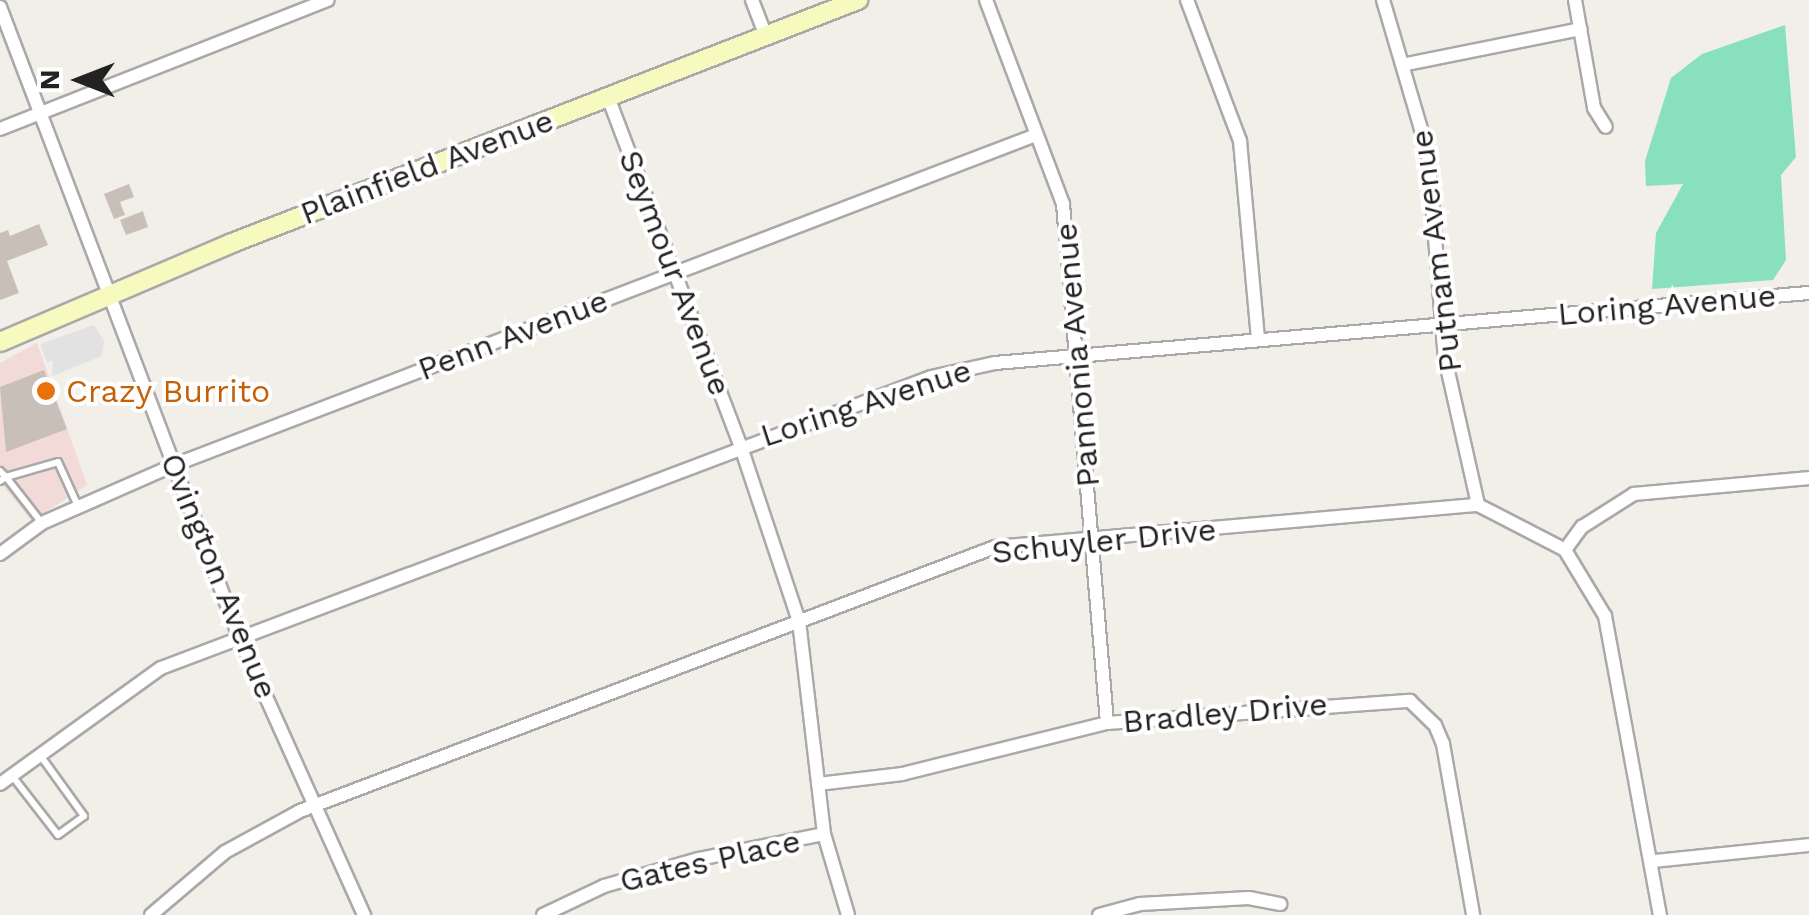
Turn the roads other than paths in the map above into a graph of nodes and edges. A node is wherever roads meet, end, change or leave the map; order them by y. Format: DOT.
graph roads {
  1 [pos="328,0"];
  2 [pos="752,0"];
  3 [pos="858,0"];
  4 [pos="986,0"];
  5 [pos="1187,0"];
  6 [pos="1383,0"];
  7 [pos="1575,0"];
  8 [pos="0,8"];
  9 [pos="1580,29"];
  10 [pos="766,36"];
  11 [pos="1407,64"];
  12 [pos="608,97"];
  13 [pos="39,114"];
  14 [pos="1606,127"];
  15 [pos="0,129"];
  16 [pos="1036,135"];
  17 [pos="676,274"];
  18 [pos="1809,293"];
  19 [pos="109,294"];
  20 [pos="1444,323"];
  21 [pos="1258,339"];
  22 [pos="0,342"];
  23 [pos="1078,357"];
  24 [pos="740,444"];
  25 [pos="174,465"];
  26 [pos="2,476"];
  27 [pos="1809,478"];
  28 [pos="1478,506"];
  29 [pos="78,507"];
  30 [pos="42,524"];
  31 [pos="1093,540"];
  32 [pos="1565,550"];
  33 [pos="0,553"];
  34 [pos="800,621"];
  35 [pos="240,639"];
  36 [pos="1107,722"];
  37 [pos="40,755"];
  38 [pos="6,780"];
  39 [pos="818,784"];
  40 [pos="314,806"];
  41 [pos="824,834"];
  42 [pos="1809,845"];
  43 [pos="1654,862"];
  44 [pos="1280,904"];
  45 [pos="151,915"];
  46 [pos="364,915"];
  47 [pos="543,915"];
  48 [pos="848,915"];
  49 [pos="1099,915"];
  50 [pos="1474,915"];
  51 [pos="1660,915"];
  1 -- 13 [label="street"];
  2 -- 10 [label="street"];
  3 -- 10 [label="street, Plainfield Avenue"];
  4 -- 16 [label="street, Pannonia Avenue"];
  5 -- 21 [label="street"];
  6 -- 11 [label="street, Putnam Avenue"];
  7 -- 9 [label="street"];
  8 -- 13 [label="street, Ovington Avenue"];
  9 -- 11 [label="street"];
  9 -- 14 [label="street"];
  10 -- 12 [label="street, Plainfield Avenue"];
  11 -- 20 [label="street, Putnam Avenue"];
  12 -- 17 [label="street, Seymour Avenue"];
  12 -- 19 [label="street, Plainfield Avenue"];
  13 -- 15 [label="street"];
  13 -- 19 [label="street, Ovington Avenue"];
  16 -- 17 [label="street, Penn Avenue"];
  16 -- 23 [label="street, Pannonia Avenue"];
  17 -- 24 [label="street, Seymour Avenue"];
  17 -- 25 [label="street, Penn Avenue"];
  18 -- 20 [label="street, Loring Avenue"];
  19 -- 22 [label="street, Plainfield Avenue"];
  19 -- 25 [label="street, Ovington Avenue"];
  20 -- 21 [label="street, Loring Avenue"];
  20 -- 28 [label="street, Putnam Avenue"];
  21 -- 23 [label="street, Loring Avenue"];
  23 -- 24 [label="street, Loring Avenue"];
  23 -- 31 [label="street, Pannonia Avenue"];
  24 -- 34 [label="street, Seymour Avenue"];
  24 -- 35 [label="street, Loring Avenue"];
  25 -- 29 [label="street, Penn Avenue"];
  25 -- 35 [label="street, Ovington Avenue"];
  26 -- 29 [label="lane"];
  26 -- 30 [label="lane"];
  27 -- 32 [label="street"];
  28 -- 31 [label="street, Schuyler Drive"];
  28 -- 32 [label="street"];
  29 -- 30 [label="street, Penn Avenue"];
  30 -- 33 [label="street, Penn Avenue"];
  31 -- 34 [label="street, Schuyler Drive"];
  31 -- 36 [label="street, Pannonia Avenue"];
  32 -- 43 [label="street"];
  34 -- 39 [label="street, Seymour Avenue"];
  34 -- 40 [label="street, Schuyler Drive"];
  35 -- 37 [label="street, Loring Avenue"];
  35 -- 40 [label="street, Ovington Avenue"];
  36 -- 39 [label="street, Bradley Drive"];
  36 -- 50 [label="street, Bradley Drive"];
  37 -- 38 [label="street, Loring Avenue"];
  37 -- 38 [label="lane"];
  39 -- 41 [label="street, Seymour Avenue"];
  40 -- 45 [label="street, Schuyler Drive"];
  40 -- 46 [label="street, Ovington Avenue"];
  41 -- 47 [label="street, Gates Place"];
  41 -- 48 [label="street, Seymour Avenue"];
  42 -- 43 [label="street"];
  43 -- 51 [label="street"];
  44 -- 49 [label="street"];
}
